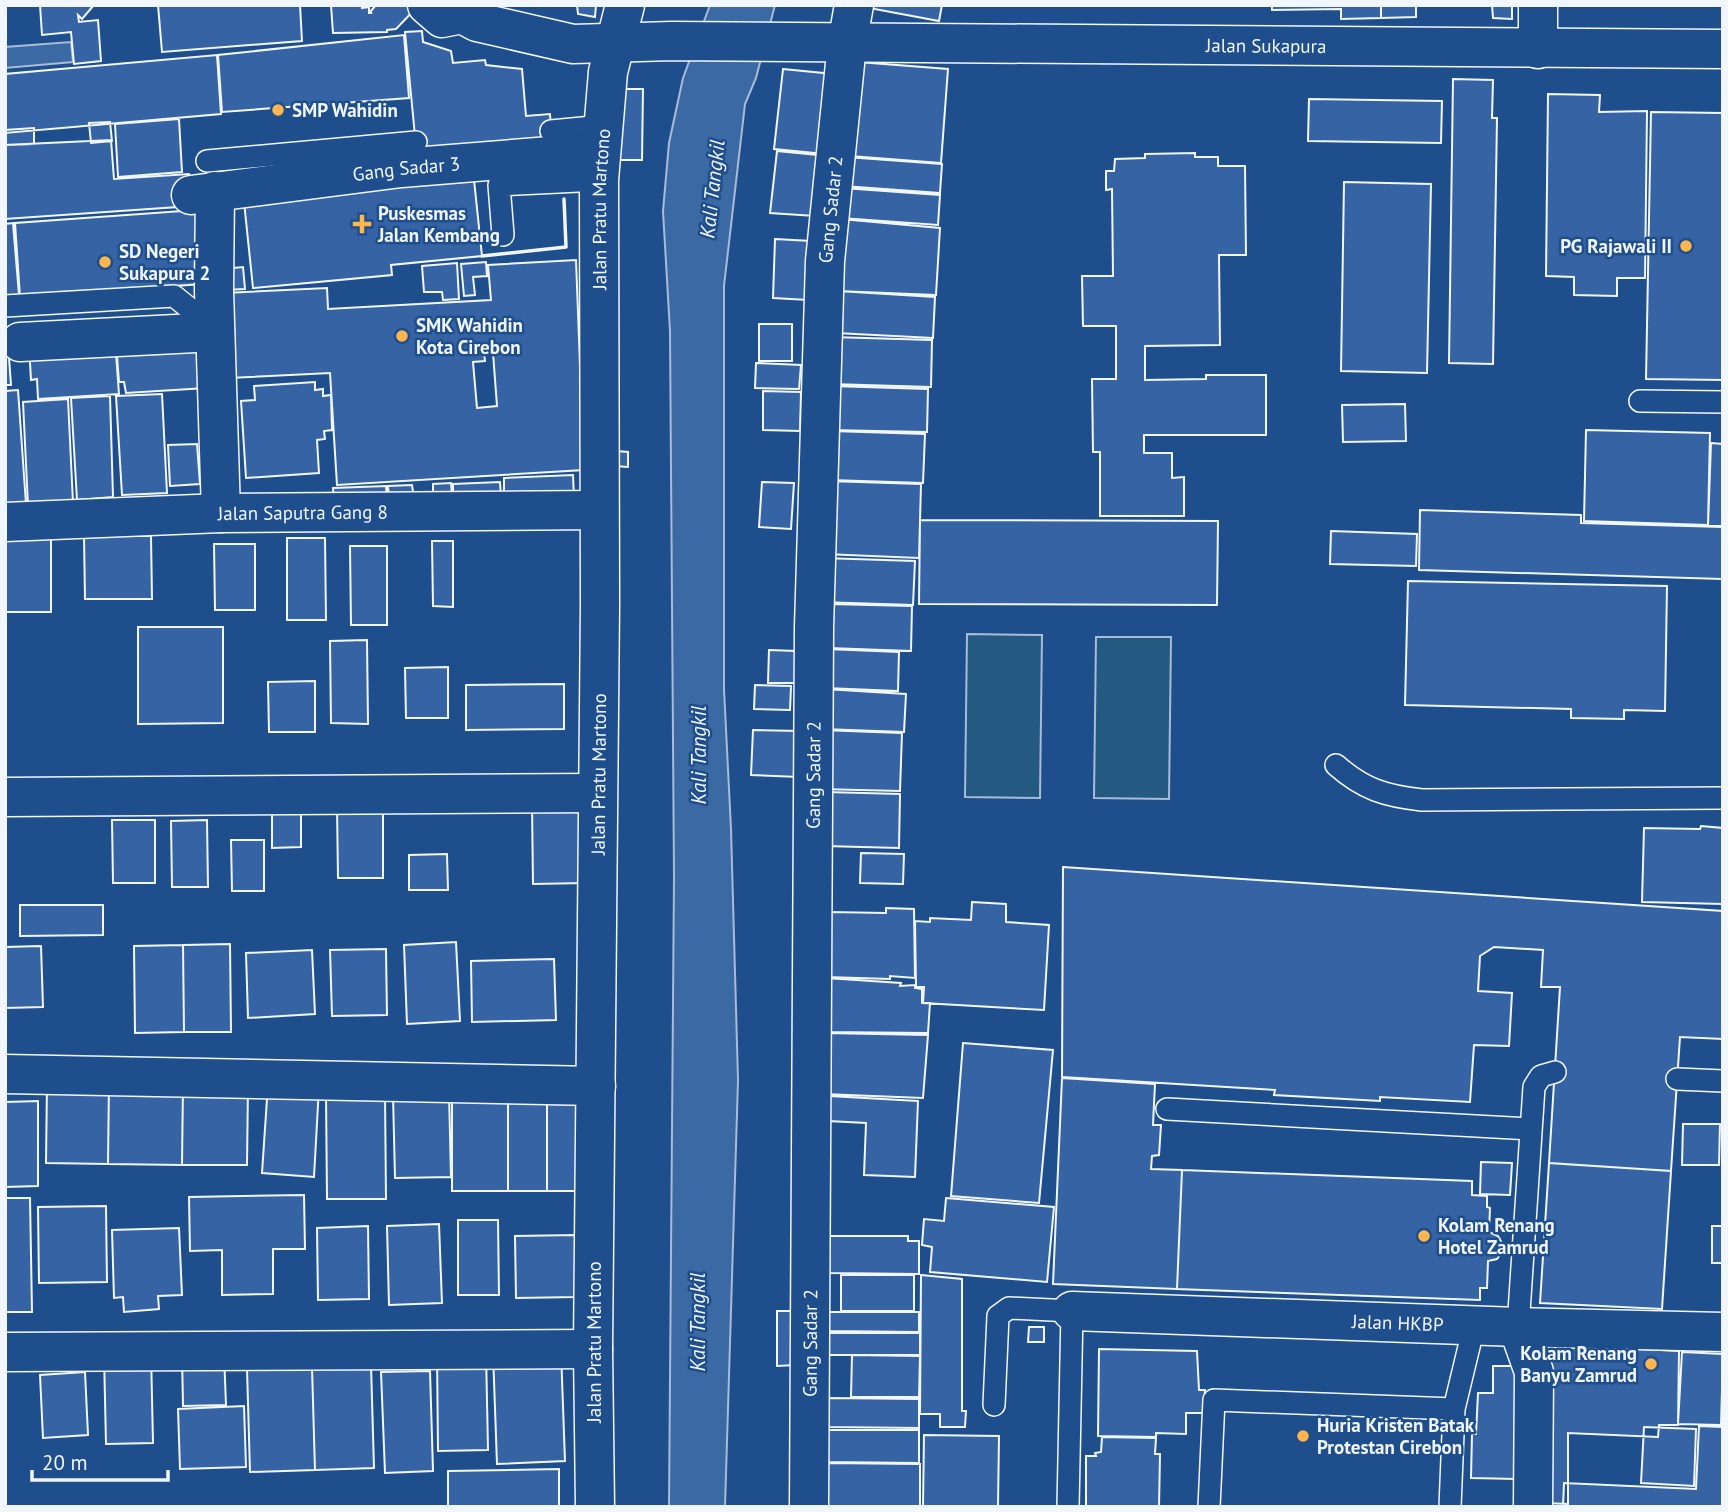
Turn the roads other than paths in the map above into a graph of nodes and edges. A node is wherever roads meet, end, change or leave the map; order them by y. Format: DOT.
graph roads {
  1 [pos="625,5"];
  2 [pos="854,5"];
  3 [pos="1538,5"];
  4 [pos="450,8"];
  5 [pos="615,44"];
  6 [pos="829,44"];
  7 [pos="1538,49"];
  8 [pos="1723,49"];
  9 [pos="551,131"];
  10 [pos="415,142"];
  11 [pos="601,153"];
  12 [pos="204,182"];
  13 [pos="503,235"];
  14 [pos="12,305"];
  15 [pos="215,330"];
  16 [pos="20,342"];
  17 [pos="1640,401"];
  18 [pos="1723,402"];
  19 [pos="599,510"];
  20 [pos="220,513"];
  21 [pos="5,522"];
  22 [pos="1336,765"];
  23 [pos="597,793"];
  24 [pos="5,797"];
  25 [pos="1723,798"];
  26 [pos="1555,1072"];
  27 [pos="5,1074"];
  28 [pos="1677,1079"];
  29 [pos="1723,1081"];
  30 [pos="596,1086"];
  31 [pos="1167,1108"];
  32 [pos="1531,1129"];
  33 [pos="1072,1311"];
  34 [pos="1474,1326"];
  35 [pos="1518,1327"];
  36 [pos="1723,1332"];
  37 [pos="593,1349"];
  38 [pos="5,1352"];
  39 [pos="994,1405"];
  40 [pos="1454,1409"];
  41 [pos="595,1507"];
  42 [pos="809,1507"];
  43 [pos="1068,1507"];
  44 [pos="1209,1507"];
  45 [pos="1450,1507"];
  46 [pos="1533,1507"];
  1 -- 5 [label="street, Jalan Pratu Martono"];
  2 -- 6 [label="street, Gang Sadar 2"];
  3 -- 7 [label="street"];
  4 -- 5 [label="street, Jalan Sukapura"];
  5 -- 6 [label="street, Jalan Sukapura"];
  5 -- 11 [label="street, Jalan Pratu Martono"];
  6 -- 7 [label="street, Jalan Sukapura"];
  6 -- 42 [label="street, Gang Sadar 2"];
  7 -- 8 [label="street, Jalan Sukapura"];
  9 -- 11 [label="lane"];
  10 -- 12 [label="lane"];
  11 -- 12 [label="street, Gang Sadar 3"];
  11 -- 13 [label="lane"];
  11 -- 19 [label="street, Jalan Pratu Martono"];
  12 -- 15 [label="street"];
  14 -- 15 [label="lane"];
  14 -- 16 [label="lane"];
  15 -- 16 [label="street"];
  15 -- 20 [label="street"];
  17 -- 18 [label="lane"];
  19 -- 20 [label="street, Jalan Saputra Gang 8"];
  19 -- 23 [label="street, Jalan Pratu Martono"];
  20 -- 21 [label="street, Jalan Saputra Gang 8"];
  22 -- 25 [label="lane"];
  23 -- 24 [label="street"];
  23 -- 30 [label="street, Jalan Pratu Martono"];
  26 -- 32 [label="lane"];
  27 -- 30 [label="street"];
  28 -- 29 [label="lane"];
  30 -- 37 [label="street, Jalan Pratu Martono"];
  31 -- 32 [label="lane"];
  32 -- 35 [label="lane"];
  33 -- 34 [label="street, Jalan HKBP"];
  33 -- 39 [label="lane"];
  33 -- 43 [label="lane"];
  34 -- 35 [label="street, Jalan HKBP"];
  34 -- 40 [label="lane"];
  35 -- 36 [label="street, Jalan HKBP"];
  35 -- 46 [label="street"];
  37 -- 38 [label="street"];
  37 -- 41 [label="street, Jalan Pratu Martono"];
  40 -- 44 [label="lane"];
  40 -- 45 [label="lane"];
}
